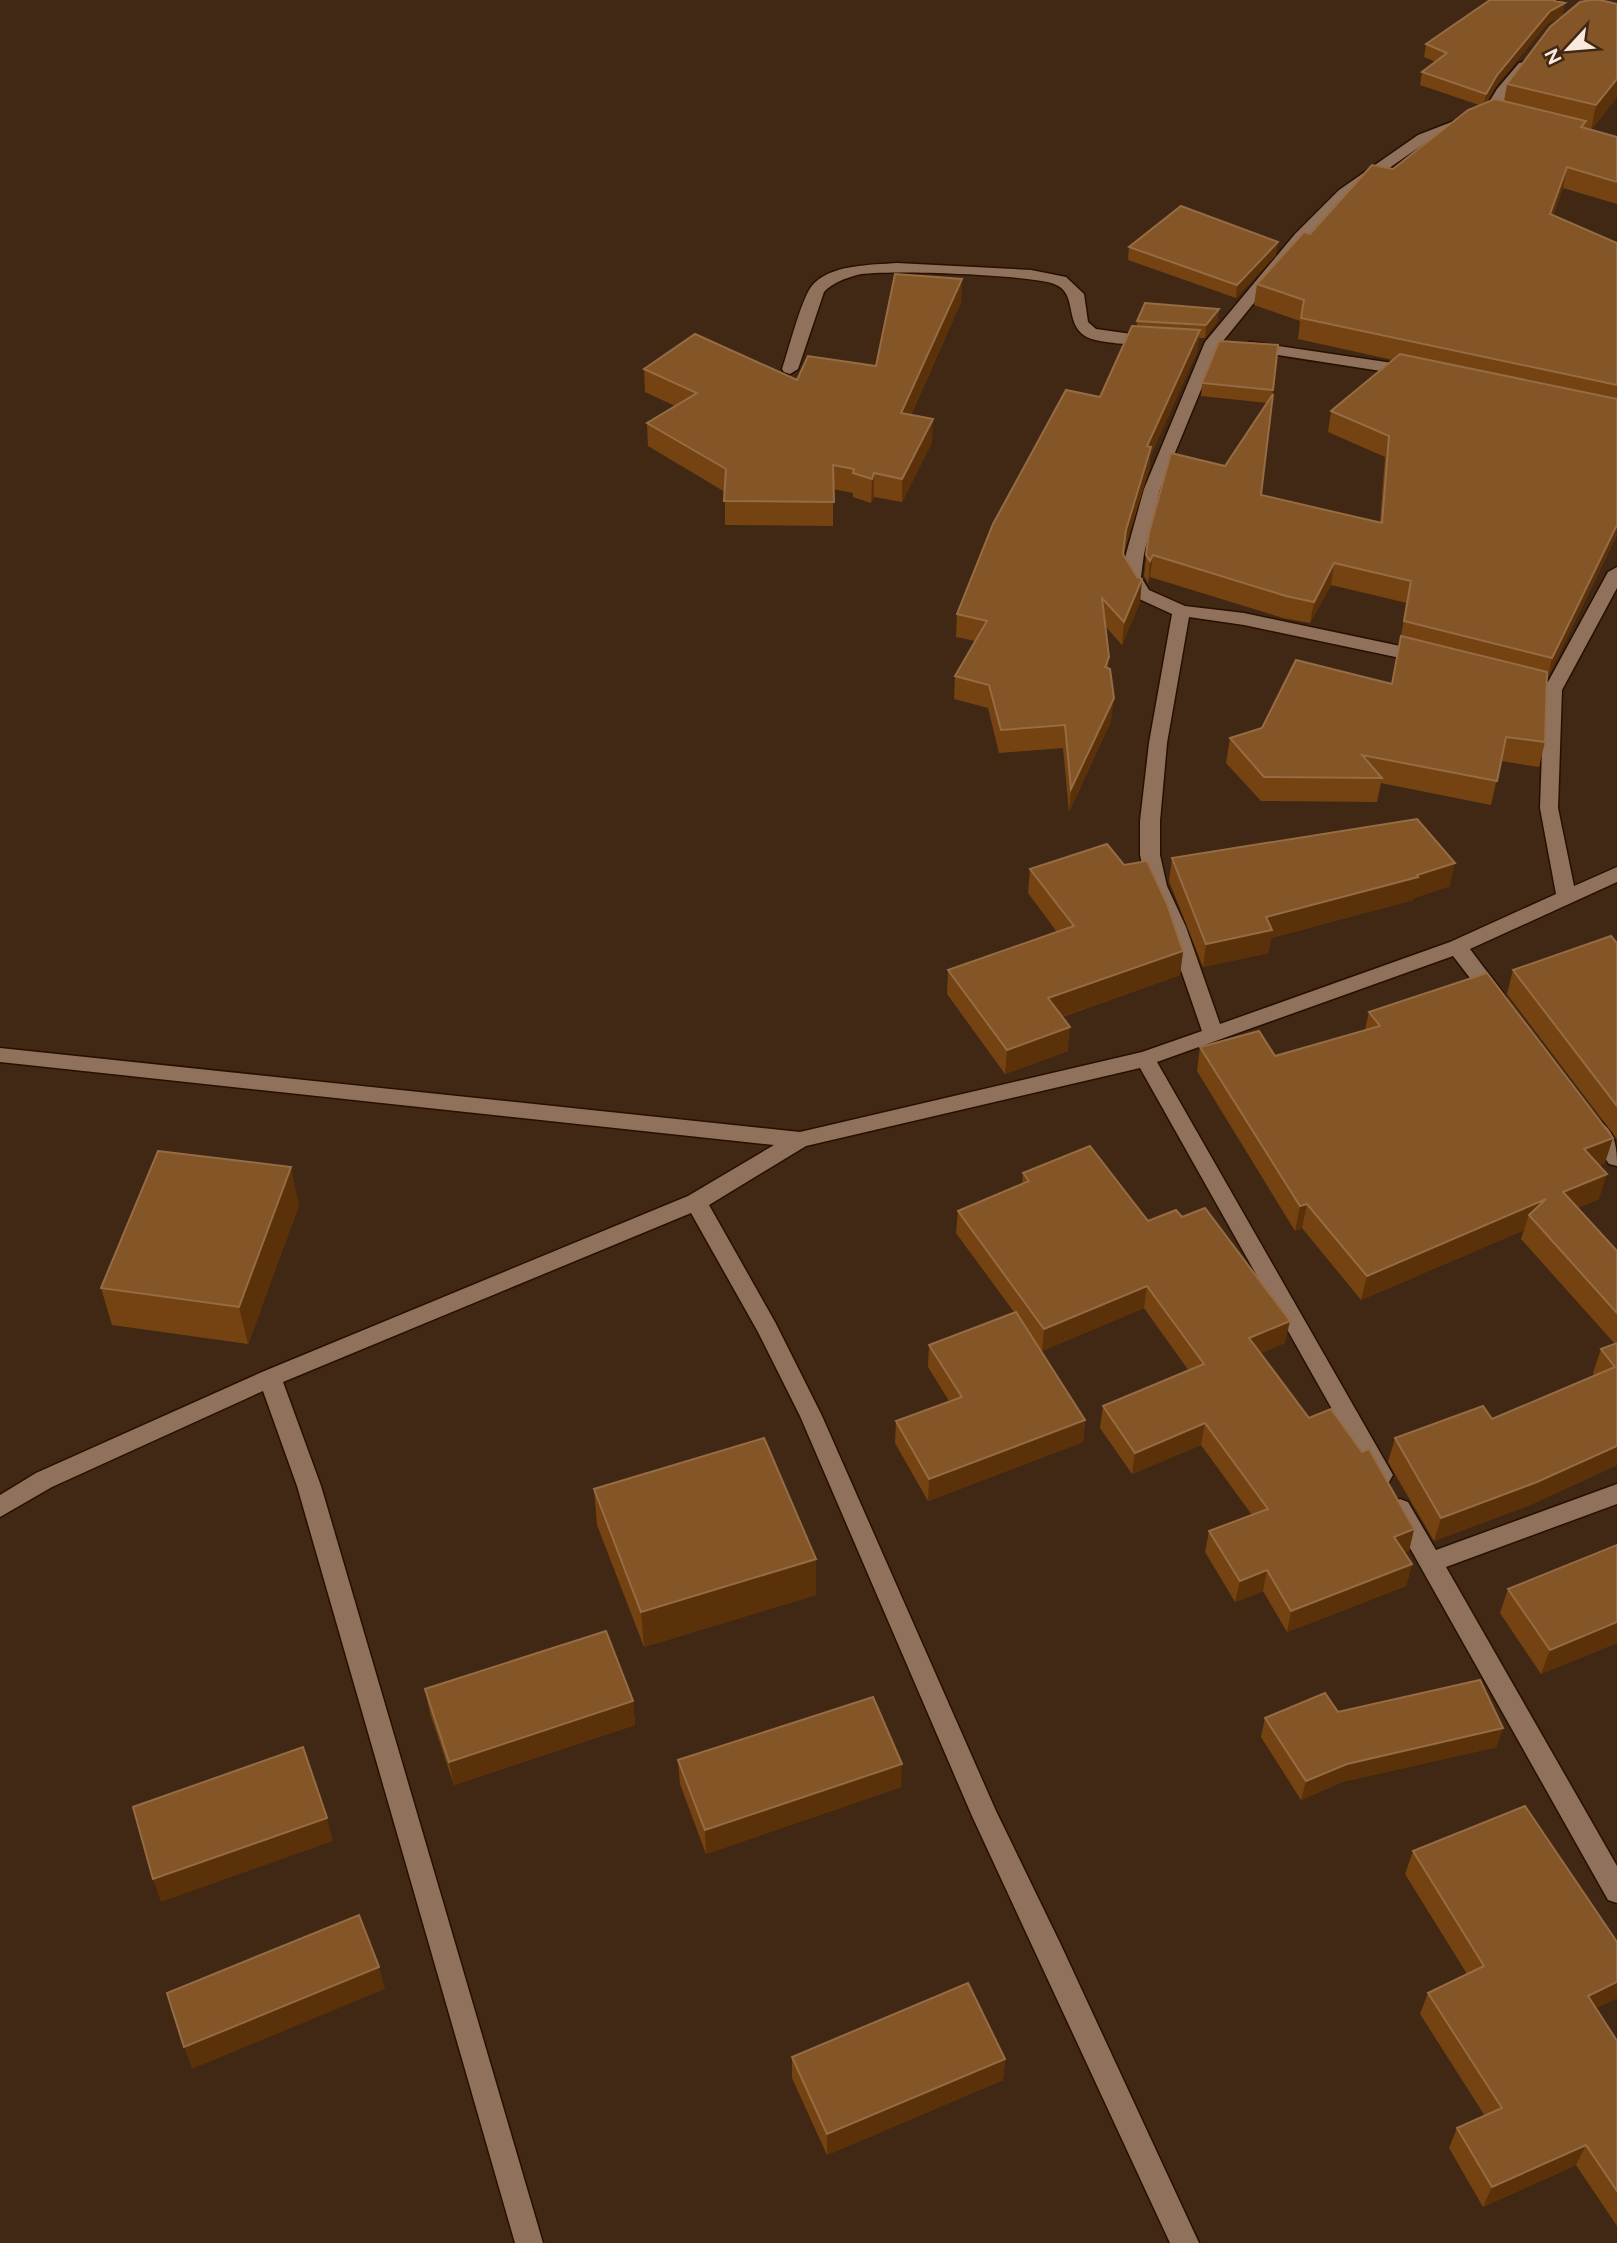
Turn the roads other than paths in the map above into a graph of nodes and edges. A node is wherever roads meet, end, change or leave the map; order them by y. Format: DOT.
graph roads {
  1 [pos="1532,55"];
  2 [pos="1174,343"];
  3 [pos="1205,344"];
  4 [pos="790,369"];
  5 [pos="1424,372"];
  6 [pos="1617,572"];
  7 [pos="1181,611"];
  8 [pos="1438,661"];
  9 [pos="1503,676"];
  10 [pos="1553,690"];
  11 [pos="1617,874"];
  12 [pos="1566,897"];
  13 [pos="1457,947"];
  14 [pos="1507,1014"];
  15 [pos="1213,1034"];
  16 [pos="0,1055"];
  17 [pos="1145,1059"];
  18 [pos="1583,1114"];
  19 [pos="800,1140"];
  20 [pos="1617,1158"];
  21 [pos="696,1202"];
  22 [pos="270,1378"];
  23 [pos="1617,1494"];
  24 [pos="0,1507"];
  25 [pos="1431,1563"];
  26 [pos="1617,1891"];
  27 [pos="529,2243"];
  28 [pos="1185,2243"];
  1 -- 3 [label="street"];
  2 -- 4 [label="street"];
  3 -- 5 [label="street"];
  3 -- 7 [label="street"];
  6 -- 10 [label="street"];
  7 -- 8 [label="street"];
  7 -- 15 [label="street"];
  9 -- 10 [label="street"];
  10 -- 12 [label="street"];
  11 -- 12 [label="street"];
  12 -- 13 [label="street"];
  13 -- 14 [label="street"];
  13 -- 15 [label="street"];
  15 -- 17 [label="street"];
  16 -- 19 [label="street"];
  17 -- 19 [label="street"];
  17 -- 25 [label="street"];
  18 -- 20 [label="street"];
  19 -- 21 [label="street"];
  21 -- 22 [label="street"];
  21 -- 28 [label="street"];
  22 -- 24 [label="street"];
  22 -- 27 [label="street"];
  23 -- 25 [label="street"];
  25 -- 26 [label="street"];
}
